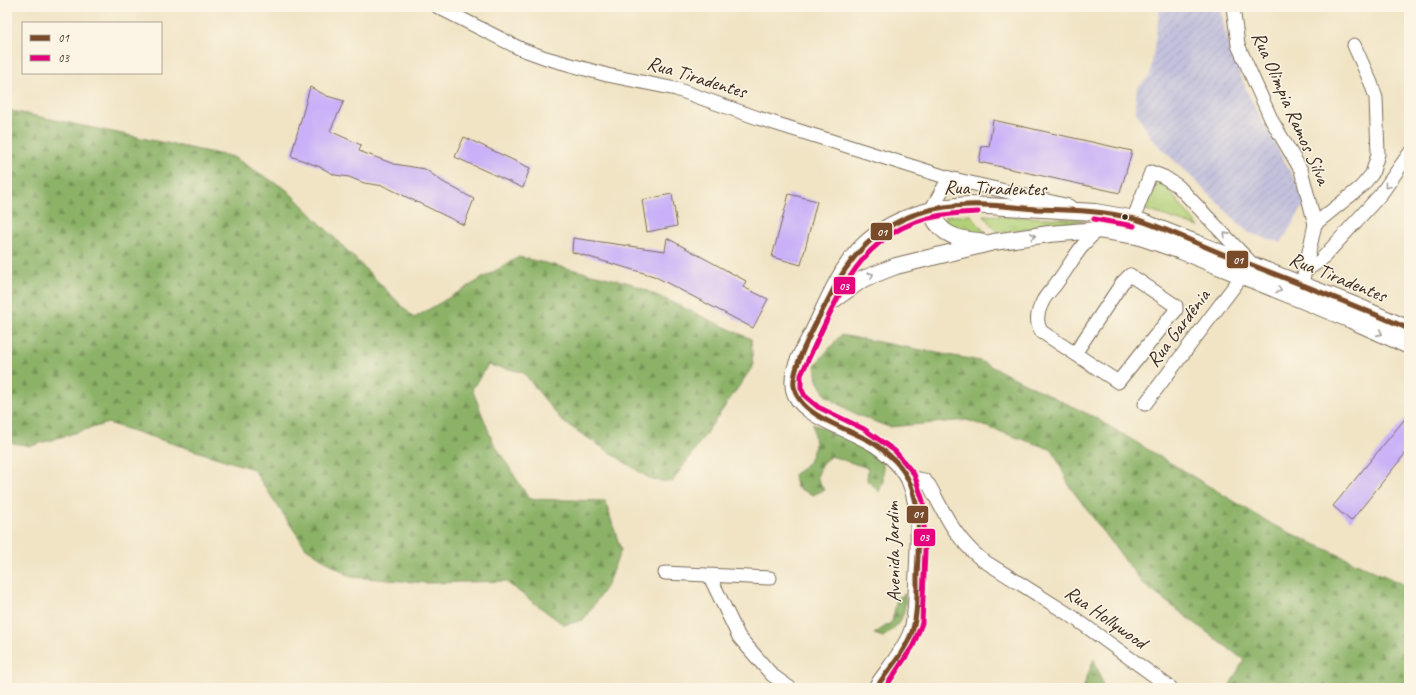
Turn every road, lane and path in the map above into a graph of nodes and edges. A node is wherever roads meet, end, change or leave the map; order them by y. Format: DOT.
graph roads {
  1 [pos="438,7"];
  2 [pos="1233,7"];
  3 [pos="1354,45"];
  4 [pos="1409,154"];
  5 [pos="949,178"];
  6 [pos="931,210"];
  7 [pos="1095,212"];
  8 [pos="1135,219"];
  9 [pos="1315,224"];
  10 [pos="1098,230"];
  11 [pos="1070,232"];
  12 [pos="1154,241"];
  13 [pos="994,242"];
  14 [pos="1077,254"];
  15 [pos="1247,270"];
  16 [pos="1304,277"];
  17 [pos="827,304"];
  18 [pos="1409,329"];
  19 [pos="1409,346"];
  20 [pos="1076,352"];
  21 [pos="1145,404"];
  22 [pos="908,477"];
  23 [pos="665,573"];
  24 [pos="710,577"];
  25 [pos="770,578"];
  26 [pos="790,688"];
  27 [pos="876,688"];
  28 [pos="1171,688"];
  1 -- 5 [label="street, Rua Tiradentes"];
  2 -- 9 [label="street, Rua Olimpia Ramos Silva"];
  3 -- 9 [label="street"];
  4 -- 16 [label="street, one-way"];
  5 -- 6 [label="street, Rua Tiradentes"];
  5 -- 7 [label="street, Rua Tiradentes"];
  6 -- 7 [label="street, Rua Tiradentes"];
  6 -- 13 [label="street"];
  6 -- 17 [label="street, Avenida Jardim"];
  7 -- 8 [label="street, Rua Tiradentes"];
  8 -- 10 [label="street"];
  8 -- 12 [label="street"];
  8 -- 15 [label="street, Rua Tiradentes"];
  15 -- 8 [label="street, Rua Tiradentes, one-way"];
  9 -- 16 [label="street"];
  10 -- 11 [label="street, Rua Tiradentes"];
  10 -- 12 [label="street, Rua Tiradentes"];
  10 -- 14 [label="street"];
  13 -- 11 [label="street, Rua Tiradentes, one-way"];
  11 -- 14 [label="street"];
  12 -- 15 [label="street, Rua Tiradentes"];
  17 -- 13 [label="street, Avenida Jardim, one-way"];
  14 -- 20 [label="street"];
  15 -- 16 [label="street, Rua Tiradentes"];
  15 -- 19 [label="street, Rua Tiradentes, one-way"];
  15 -- 21 [label="street, Rua Gardênia"];
  16 -- 18 [label="street, Rua Tiradentes"];
  17 -- 22 [label="street, Avenida Jardim"];
  20 -- 20 [label="street"];
  22 -- 27 [label="street, Avenida Jardim"];
  22 -- 28 [label="street, Rua Hollywood"];
  23 -- 24 [label="street"];
  24 -- 25 [label="street"];
  24 -- 26 [label="street"];
}
